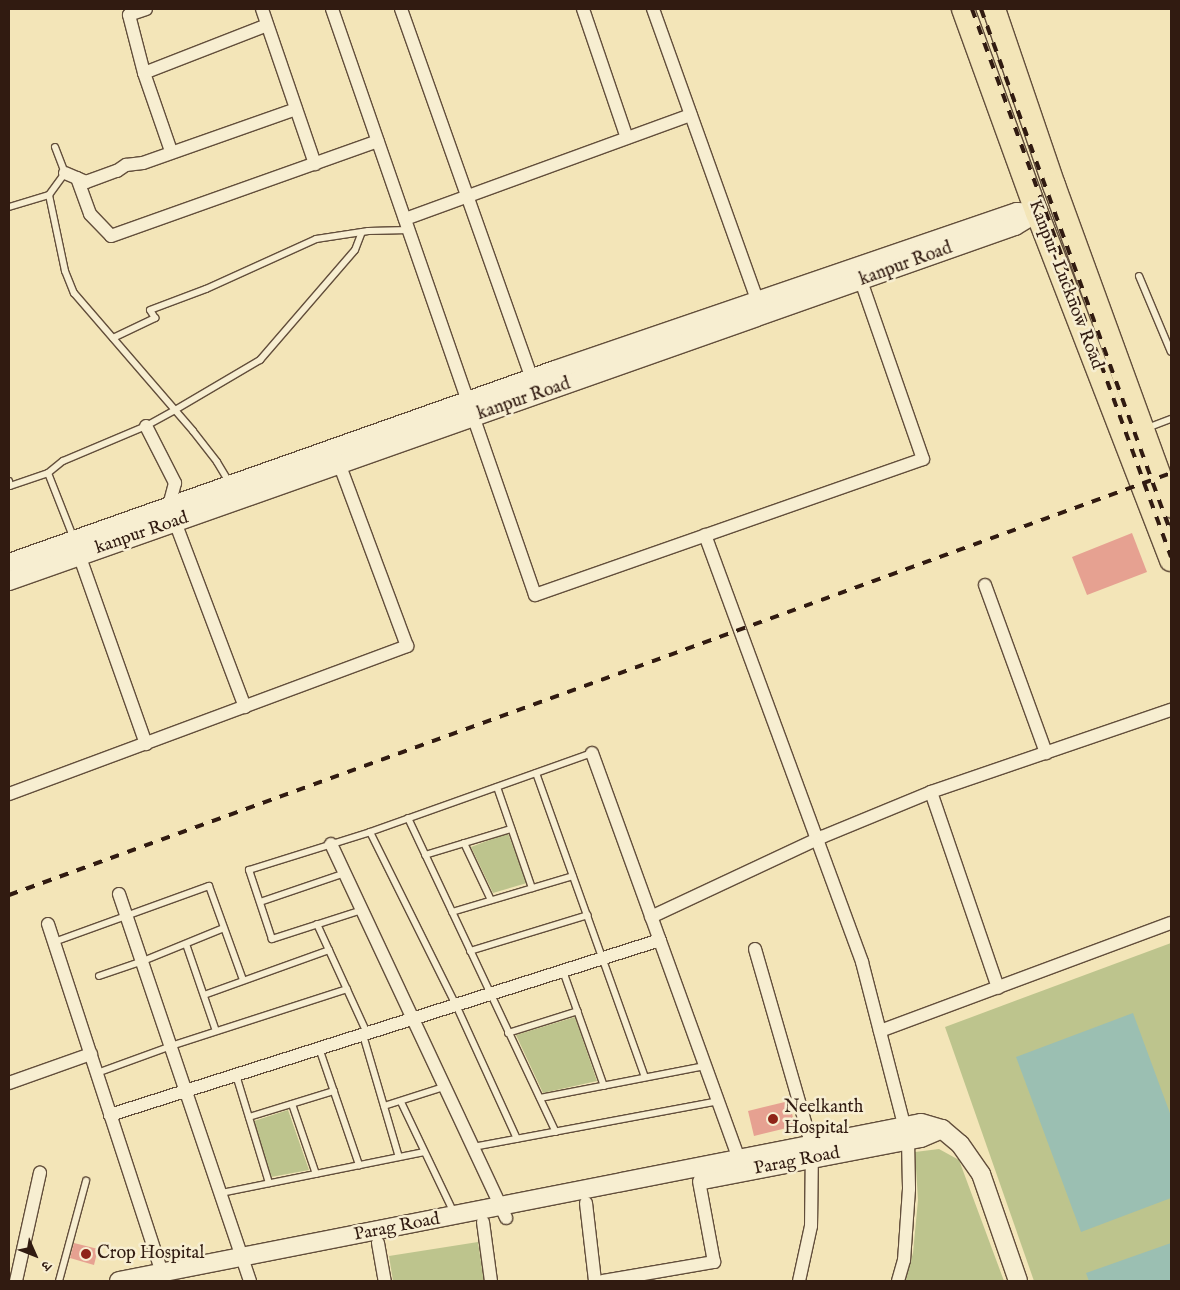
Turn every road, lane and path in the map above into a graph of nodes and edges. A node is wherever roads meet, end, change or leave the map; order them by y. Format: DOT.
graph roads {
  1 [pos="146,9"];
  2 [pos="262,9"];
  3 [pos="332,9"];
  4 [pos="401,9"];
  5 [pos="583,9"];
  6 [pos="653,9"];
  7 [pos="963,9"];
  8 [pos="994,9"];
  9 [pos="268,25"];
  10 [pos="144,73"];
  11 [pos="296,109"];
  12 [pos="691,115"];
  13 [pos="627,138"];
  14 [pos="378,141"];
  15 [pos="55,146"];
  16 [pos="171,151"];
  17 [pos="315,164"];
  18 [pos="71,176"];
  19 [pos="49,195"];
  20 [pos="467,196"];
  21 [pos="9,207"];
  22 [pos="1037,214"];
  23 [pos="407,224"];
  24 [pos="362,232"];
  25 [pos="1139,276"];
  26 [pos="861,281"];
  27 [pos="760,309"];
  28 [pos="113,338"];
  29 [pos="1171,352"];
  30 [pos="532,378"];
  31 [pos="468,401"];
  32 [pos="175,410"];
  33 [pos="474,418"];
  34 [pos="1171,419"];
  35 [pos="146,426"];
  36 [pos="1143,429"];
  37 [pos="337,456"];
  38 [pos="48,473"];
  39 [pos="9,481"];
  40 [pos="230,485"];
  41 [pos="1171,506"];
  42 [pos="172,514"];
  43 [pos="705,535"];
  44 [pos="77,548"];
  45 [pos="1171,560"];
  46 [pos="9,563"];
  47 [pos="9,581"];
  48 [pos="985,586"];
  49 [pos="245,707"];
  50 [pos="1171,710"];
  51 [pos="146,744"];
  52 [pos="1046,752"];
  53 [pos="592,754"];
  54 [pos="536,774"];
  55 [pos="497,787"];
  56 [pos="931,792"];
  57 [pos="9,794"];
  58 [pos="408,818"];
  59 [pos="511,829"];
  60 [pos="370,832"];
  61 [pos="818,840"];
  62 [pos="464,843"];
  63 [pos="331,844"];
  64 [pos="425,855"];
  65 [pos="345,873"];
  66 [pos="574,876"];
  67 [pos="532,888"];
  68 [pos="119,894"];
  69 [pos="491,900"];
  70 [pos="260,902"];
  71 [pos="362,910"];
  72 [pos="452,912"];
  73 [pos="588,914"];
  74 [pos="127,915"];
  75 [pos="651,917"];
  76 [pos="1171,923"];
  77 [pos="48,924"];
  78 [pos="317,924"];
  79 [pos="224,928"];
  80 [pos="660,940"];
  81 [pos="54,942"];
  82 [pos="186,944"];
  83 [pos="329,950"];
  84 [pos="755,950"];
  85 [pos="470,952"];
  86 [pos="604,958"];
  87 [pos="142,961"];
  88 [pos="563,971"];
  89 [pos="99,976"];
  90 [pos="243,980"];
  91 [pos="998,988"];
  92 [pos="347,989"];
  93 [pos="490,994"];
  94 [pos="204,995"];
  95 [pos="456,1005"];
  96 [pos="578,1011"];
  97 [pos="412,1019"];
  98 [pos="216,1031"];
  99 [pos="880,1032"];
  100 [pos="508,1033"];
  101 [pos="365,1034"];
  102 [pos="171,1046"];
  103 [pos="319,1048"];
  104 [pos="91,1054"];
  105 [pos="705,1066"];
  106 [pos="97,1073"];
  107 [pos="236,1075"];
  108 [pos="645,1077"];
  109 [pos="9,1083"];
  110 [pos="604,1086"];
  111 [pos="444,1087"];
  112 [pos="186,1091"];
  113 [pos="334,1091"];
  114 [pos="540,1098"];
  115 [pos="718,1100"];
  116 [pos="401,1102"];
  117 [pos="292,1104"];
  118 [pos="384,1106"];
  119 [pos="110,1115"];
  120 [pos="249,1117"];
  121 [pos="556,1132"];
  122 [pos="906,1134"];
  123 [pos="517,1139"];
  124 [pos="473,1147"];
  125 [pos="424,1152"];
  126 [pos="812,1152"];
  127 [pos="399,1157"];
  128 [pos="359,1165"];
  129 [pos="742,1166"];
  130 [pos="40,1173"];
  131 [pos="316,1174"];
  132 [pos="86,1181"];
  133 [pos="699,1181"];
  134 [pos="269,1183"];
  135 [pos="221,1192"];
  136 [pos="586,1203"];
  137 [pos="503,1213"];
  138 [pos="456,1216"];
  139 [pos="483,1222"];
  140 [pos="378,1243"];
  141 [pos="247,1269"];
  142 [pos="162,1273"];
  143 [pos="670,1276"];
  144 [pos="16,1281"];
  145 [pos="59,1281"];
  146 [pos="119,1281"];
  147 [pos="180,1281"];
  148 [pos="385,1281"];
  149 [pos="491,1281"];
  150 [pos="596,1281"];
  151 [pos="604,1281"];
  152 [pos="799,1281"];
  153 [pos="898,1281"];
  154 [pos="1018,1281"];
  1 -- 10 [label="street"];
  2 -- 9 [label="street"];
  3 -- 14 [label="street"];
  4 -- 20 [label="street"];
  5 -- 13 [label="street"];
  6 -- 12 [label="street"];
  7 -- 22 [label="highway, Kanpur-Lucknow Road"];
  8 -- 36 [label="highway, Kanpur-Lucknow Road"];
  9 -- 10 [label="street"];
  9 -- 11 [label="street"];
  10 -- 16 [label="street"];
  11 -- 16 [label="street"];
  11 -- 17 [label="street"];
  12 -- 13 [label="street"];
  12 -- 27 [label="street"];
  13 -- 20 [label="street"];
  14 -- 17 [label="street"];
  14 -- 23 [label="street"];
  15 -- 18 [label="lane"];
  16 -- 18 [label="street"];
  17 -- 18 [label="street"];
  18 -- 19 [label="lane"];
  19 -- 21 [label="lane"];
  19 -- 28 [label="lane"];
  20 -- 23 [label="street"];
  20 -- 30 [label="street"];
  22 -- 26 [label="street, kanpur Road"];
  22 -- 27 [label="street"];
  22 -- 45 [label="highway, Kanpur-Lucknow Road"];
  23 -- 24 [label="lane"];
  23 -- 31 [label="street"];
  24 -- 28 [label="lane"];
  24 -- 32 [label="lane"];
  25 -- 29 [label="lane"];
  26 -- 27 [label="street, kanpur Road"];
  26 -- 43 [label="street"];
  27 -- 30 [label="street"];
  27 -- 33 [label="street, kanpur Road"];
  28 -- 32 [label="lane"];
  30 -- 31 [label="street"];
  31 -- 33 [label="street"];
  31 -- 37 [label="street"];
  32 -- 35 [label="lane"];
  32 -- 40 [label="lane"];
  33 -- 37 [label="street, kanpur Road"];
  33 -- 43 [label="street"];
  34 -- 36 [label="lane"];
  35 -- 38 [label="lane"];
  35 -- 42 [label="street"];
  36 -- 41 [label="highway, Kanpur-Lucknow Road"];
  37 -- 40 [label="street"];
  37 -- 42 [label="street, kanpur Road"];
  37 -- 49 [label="street"];
  38 -- 39 [label="lane"];
  38 -- 44 [label="lane"];
  40 -- 42 [label="street"];
  42 -- 44 [label="street, kanpur Road"];
  42 -- 49 [label="street"];
  43 -- 61 [label="street"];
  44 -- 46 [label="street"];
  44 -- 47 [label="street, kanpur Road"];
  44 -- 51 [label="street"];
  48 -- 52 [label="street"];
  49 -- 51 [label="street"];
  50 -- 52 [label="street"];
  51 -- 57 [label="street"];
  52 -- 56 [label="street"];
  53 -- 54 [label="lane"];
  53 -- 75 [label="street"];
  54 -- 55 [label="lane"];
  54 -- 66 [label="lane"];
  55 -- 58 [label="lane"];
  55 -- 59 [label="lane"];
  56 -- 61 [label="street"];
  56 -- 91 [label="street"];
  58 -- 60 [label="lane"];
  58 -- 64 [label="lane"];
  59 -- 62 [label="lane"];
  59 -- 67 [label="lane"];
  60 -- 63 [label="lane"];
  60 -- 95 [label="lane"];
  61 -- 75 [label="street"];
  61 -- 99 [label="street"];
  62 -- 64 [label="lane"];
  62 -- 69 [label="lane"];
  63 -- 65 [label="street"];
  63 -- 70 [label="lane"];
  64 -- 72 [label="lane"];
  65 -- 70 [label="lane"];
  65 -- 71 [label="street"];
  66 -- 67 [label="lane"];
  66 -- 73 [label="lane"];
  67 -- 69 [label="lane"];
  68 -- 74 [label="street"];
  69 -- 72 [label="lane"];
  70 -- 78 [label="lane"];
  71 -- 78 [label="lane"];
  71 -- 97 [label="street"];
  72 -- 85 [label="lane"];
  73 -- 85 [label="lane"];
  73 -- 86 [label="lane"];
  74 -- 79 [label="lane"];
  74 -- 81 [label="lane"];
  74 -- 87 [label="street"];
  75 -- 80 [label="street"];
  76 -- 91 [label="street"];
  77 -- 81 [label="street"];
  78 -- 83 [label="lane"];
  79 -- 82 [label="lane"];
  79 -- 90 [label="lane"];
  80 -- 86 [label="street"];
  80 -- 105 [label="street"];
  81 -- 104 [label="street"];
  82 -- 87 [label="lane"];
  82 -- 94 [label="lane"];
  83 -- 90 [label="lane"];
  83 -- 92 [label="lane"];
  84 -- 126 [label="street"];
  85 -- 93 [label="lane"];
  86 -- 88 [label="street"];
  86 -- 108 [label="lane"];
  87 -- 89 [label="lane"];
  87 -- 102 [label="street"];
  88 -- 93 [label="street"];
  88 -- 96 [label="lane"];
  90 -- 94 [label="lane"];
  91 -- 99 [label="street"];
  92 -- 98 [label="lane"];
  92 -- 101 [label="lane"];
  93 -- 95 [label="street"];
  93 -- 100 [label="lane"];
  94 -- 98 [label="lane"];
  95 -- 97 [label="street"];
  95 -- 123 [label="lane"];
  96 -- 100 [label="lane"];
  96 -- 110 [label="lane"];
  97 -- 101 [label="street"];
  97 -- 111 [label="street"];
  98 -- 102 [label="lane"];
  99 -- 122 [label="street"];
  100 -- 114 [label="lane"];
  101 -- 103 [label="street"];
  101 -- 118 [label="lane"];
  102 -- 106 [label="lane"];
  102 -- 112 [label="street"];
  103 -- 107 [label="street"];
  103 -- 113 [label="lane"];
  104 -- 106 [label="street"];
  104 -- 109 [label="street"];
  105 -- 108 [label="lane"];
  105 -- 115 [label="street"];
  106 -- 119 [label="street"];
  107 -- 112 [label="street"];
  107 -- 120 [label="lane"];
  108 -- 110 [label="lane"];
  110 -- 114 [label="lane"];
  111 -- 116 [label="lane"];
  111 -- 124 [label="street"];
  112 -- 119 [label="street"];
  112 -- 135 [label="street"];
  113 -- 117 [label="lane"];
  113 -- 128 [label="lane"];
  114 -- 121 [label="lane"];
  115 -- 121 [label="lane"];
  115 -- 129 [label="street"];
  116 -- 118 [label="lane"];
  116 -- 125 [label="lane"];
  117 -- 120 [label="lane"];
  117 -- 131 [label="lane"];
  118 -- 127 [label="lane"];
  119 -- 142 [label="street"];
  120 -- 134 [label="lane"];
  121 -- 123 [label="lane"];
  122 -- 126 [label="street, Parag Road"];
  122 -- 153 [label="street"];
  122 -- 154 [label="street, Parag Road"];
  123 -- 124 [label="lane"];
  124 -- 137 [label="street"];
  125 -- 127 [label="lane"];
  125 -- 138 [label="lane"];
  126 -- 129 [label="street, Parag Road"];
  126 -- 152 [label="street"];
  127 -- 128 [label="lane"];
  128 -- 131 [label="lane"];
  129 -- 133 [label="street, Parag Road"];
  129 -- 137 [label="street, Parag Road"];
  130 -- 144 [label="street"];
  131 -- 134 [label="lane"];
  132 -- 145 [label="lane"];
  133 -- 136 [label="street, Parag Road"];
  133 -- 143 [label="street"];
  134 -- 135 [label="lane"];
  135 -- 141 [label="street"];
  136 -- 137 [label="street, Parag Road"];
  136 -- 150 [label="street"];
  137 -- 138 [label="street, Parag Road"];
  137 -- 139 [label="street, Parag Road"];
  138 -- 141 [label="street, Parag Road"];
  139 -- 140 [label="street, Parag Road"];
  139 -- 149 [label="street"];
  140 -- 141 [label="street, Parag Road"];
  140 -- 148 [label="street"];
  141 -- 142 [label="street, Parag Road"];
  141 -- 147 [label="street, Parag Road"];
  142 -- 146 [label="street, Parag Road"];
  143 -- 151 [label="street"];
}
